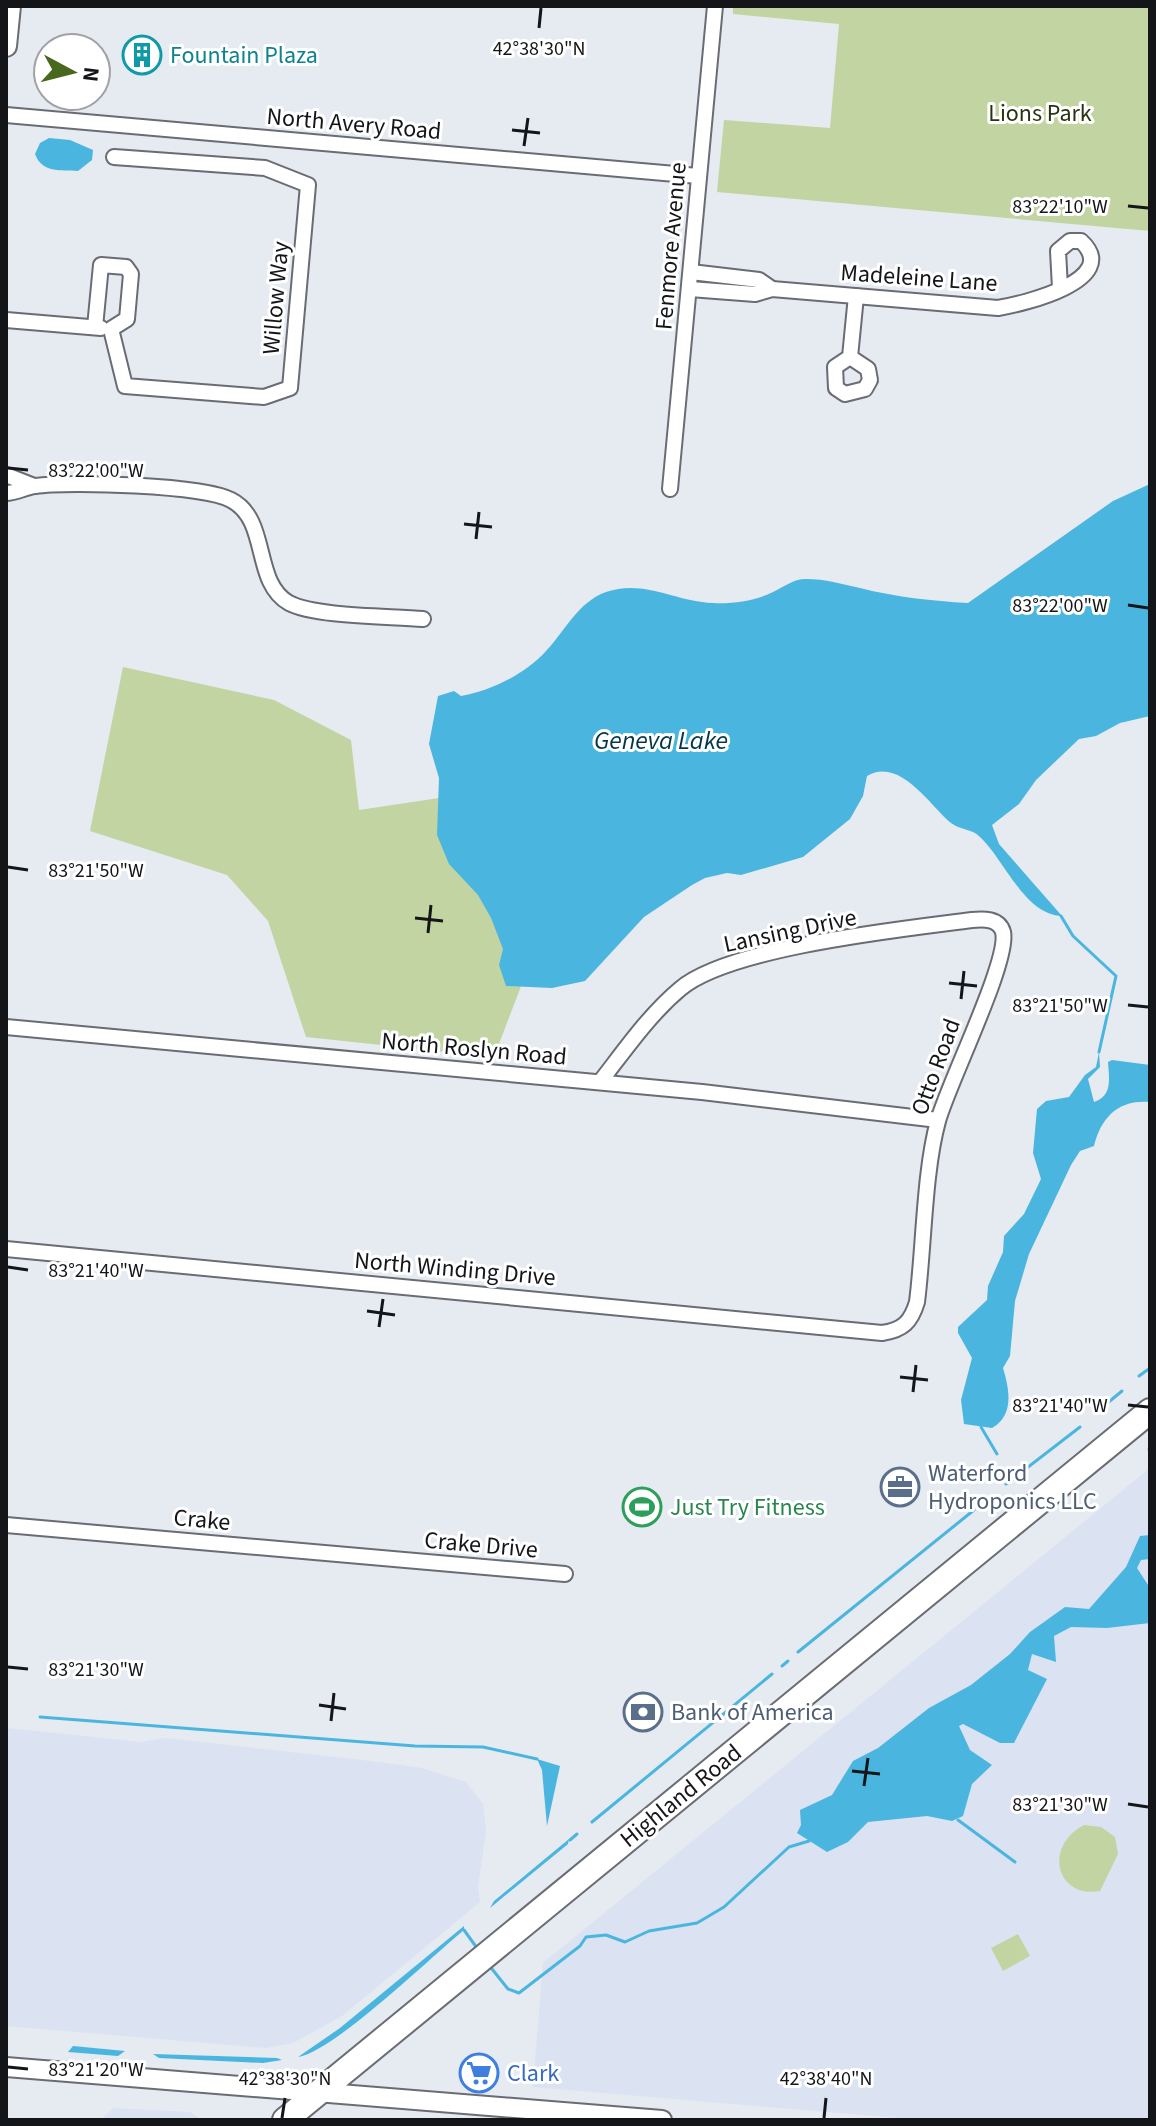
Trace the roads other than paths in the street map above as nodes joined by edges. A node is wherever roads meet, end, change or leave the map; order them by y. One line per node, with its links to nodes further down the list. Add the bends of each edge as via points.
1 (10, 6): 3 (main road)
2 (715, 6): 6 (street, Fenmore Avenue)
3 (6, 46)
4 (6, 115): 6 (street, North Avery Road)
5 (114, 157): 14 (street, Willow Way, via 265,168 308,185 290,388 264,397 125,386)
6 (698, 176): 7 (street, Fenmore Avenue)
7 (691, 272): 8 (street, Madeleine Lane); 10 (street, Fenmore Avenue)
8 (736, 285): 10 (street, Madeleine Lane); 11 (street, Madeleine Lane, via 755,294 772,289)
9 (1060, 288): 11 (street, Madeleine Lane, via 998,308)
10 (690, 289): 18 (street, Fenmore Avenue)
11 (856, 296): 15 (street)
12 (6, 320): 13 (street)
13 (95, 327): 14 (street); 14 (street, via 101,265 126,267 131,274 127,319)
14 (111, 329)
15 (850, 357)
16 (6, 475): 17 (street)
17 (34, 486): 19 (street); 20 (street, via 218,494 235,501 254,529 274,593 292,604)
18 (670, 489)
19 (6, 493)
20 (423, 619)
21 (988, 919): 23 (street, Lansing Drive, via 728,964 682,987); 24 (street, Otto Road, via 1000,926 1004,945)
22 (6, 1027): 23 (street, North Roslyn Road)
23 (600, 1082): 24 (street, North Roslyn Road)
24 (938, 1120): 26 (street, Otto Road, via 917,1302 912,1318)
25 (6, 1249): 26 (street, North Winding Drive, via 882,1333)
26 (900, 1330)
27 (1150, 1411): 32 (highway, Highland Road)
28 (6, 1525): 29 (street, Crake)
29 (393, 1559): 30 (street, Crake Drive)
30 (565, 1574)
31 (6, 2067): 32 (street)
32 (319, 2092): 33 (highway, Highland Road); 34 (street)
33 (285, 2120)
34 (662, 2120)

